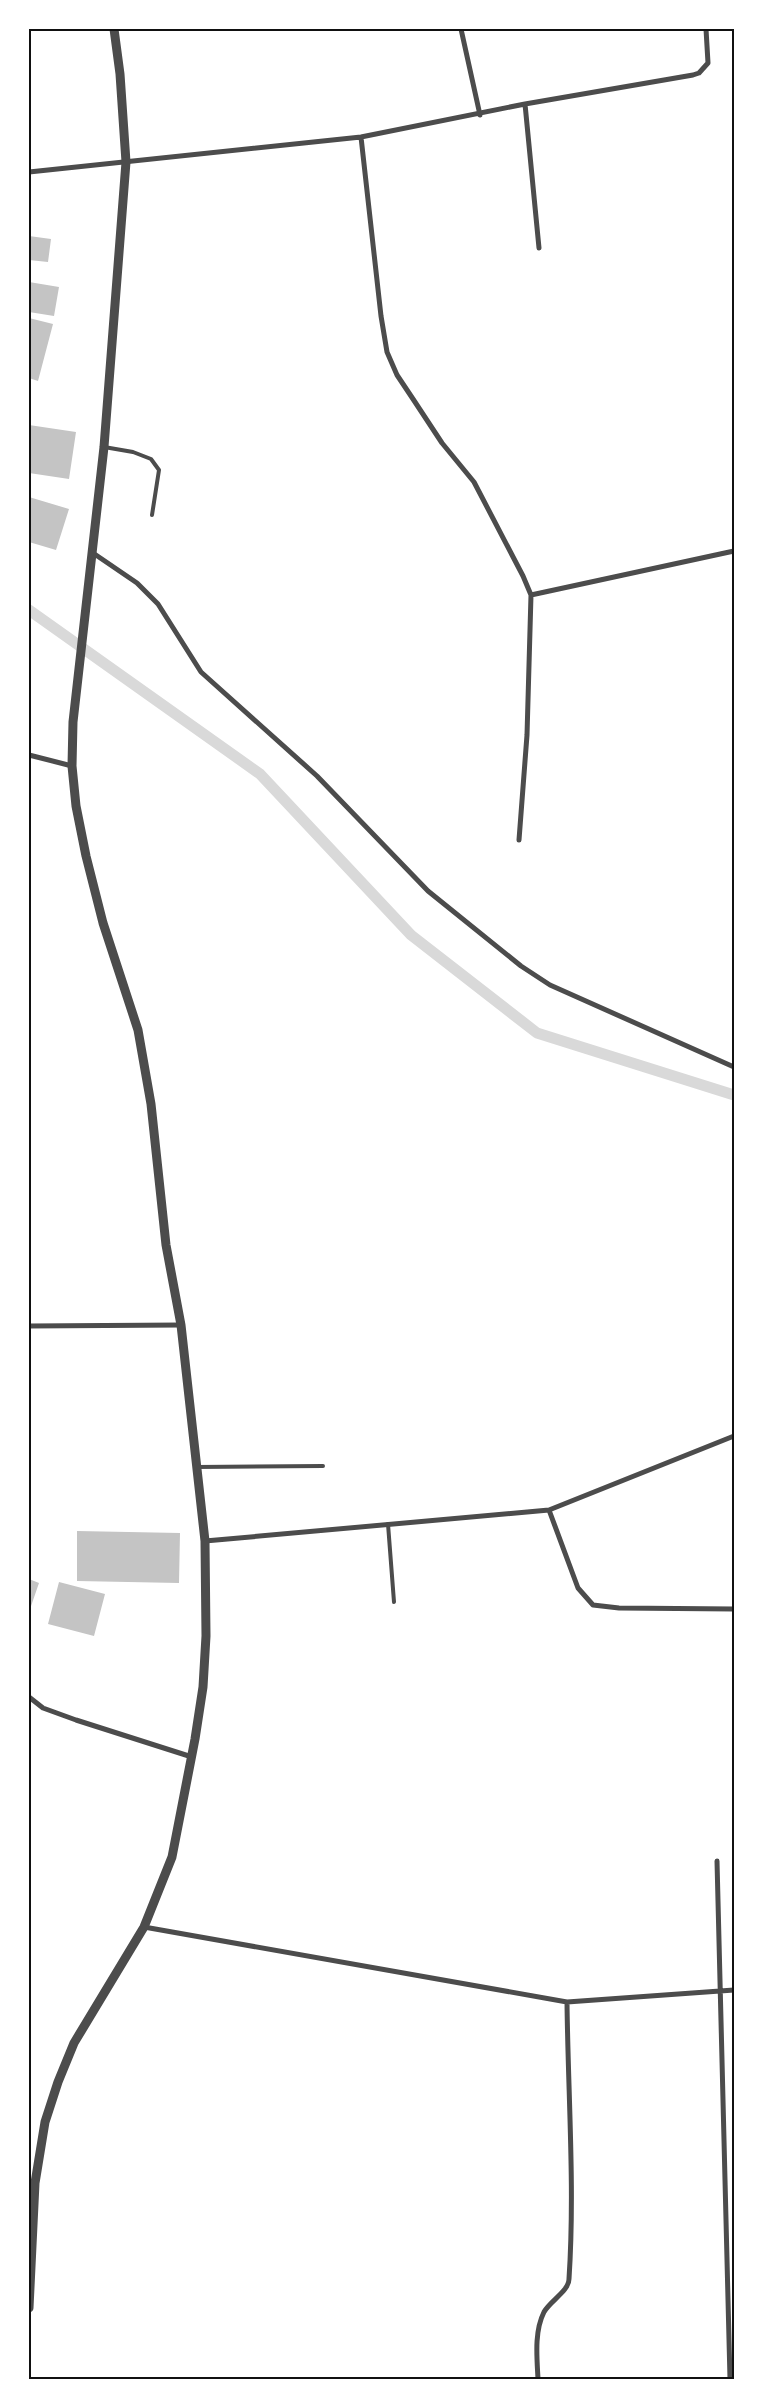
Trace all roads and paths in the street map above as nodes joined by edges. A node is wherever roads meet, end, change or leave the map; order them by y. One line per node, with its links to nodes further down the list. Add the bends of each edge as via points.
1 (114, 29): 7 (street)
2 (461, 29): 5 (street)
3 (706, 29): 4 (street, via 709,57 700,73)
4 (525, 104): 5 (street); 9 (street)
5 (480, 114): 6 (street)
6 (361, 137): 7 (street); 14 (street, via 387,352 397,375 442,443 474,482)
7 (126, 162): 8 (street); 10 (street)
8 (29, 172)
9 (539, 248)
10 (104, 447): 11 (lane, via 151,459 159,470); 13 (street)
11 (152, 515)
12 (734, 551): 14 (street)
13 (93, 553): 16 (street, via 73,722); 18 (street, via 137,583 158,604 201,672 317,776 428,891 550,985)
14 (531, 595): 17 (street, via 527,735)
15 (29, 755): 16 (street)
16 (72, 766): 20 (street, via 86,856 103,923 138,1030 151,1104 166,1245)
17 (519, 840)
18 (734, 1067)
19 (29, 1326): 20 (street)
20 (181, 1326): 23 (street)
21 (734, 1436): 24 (street)
22 (323, 1466): 23 (lane)
23 (196, 1467): 26 (street)
24 (549, 1510): 25 (street); 28 (street, via 578,1588 593,1605)
25 (388, 1524): 26 (street); 27 (lane)
26 (205, 1540): 30 (street, via 203,1687)
27 (394, 1602)
28 (734, 1609)
29 (29, 1697): 30 (street, via 51,1711)
30 (192, 1757): 32 (street, via 172,1857)
31 (717, 1861): 34 (street)
32 (144, 1927): 35 (street); 36 (street, via 74,2043 46,2122)
33 (734, 1990): 34 (street)
34 (720, 1992): 35 (street); 39 (street)
35 (567, 2002): 38 (street, via 570,2281 541,2319 537,2348)
36 (32, 2183): 37 (street)
37 (29, 2308)
38 (538, 2379)
39 (730, 2379)

